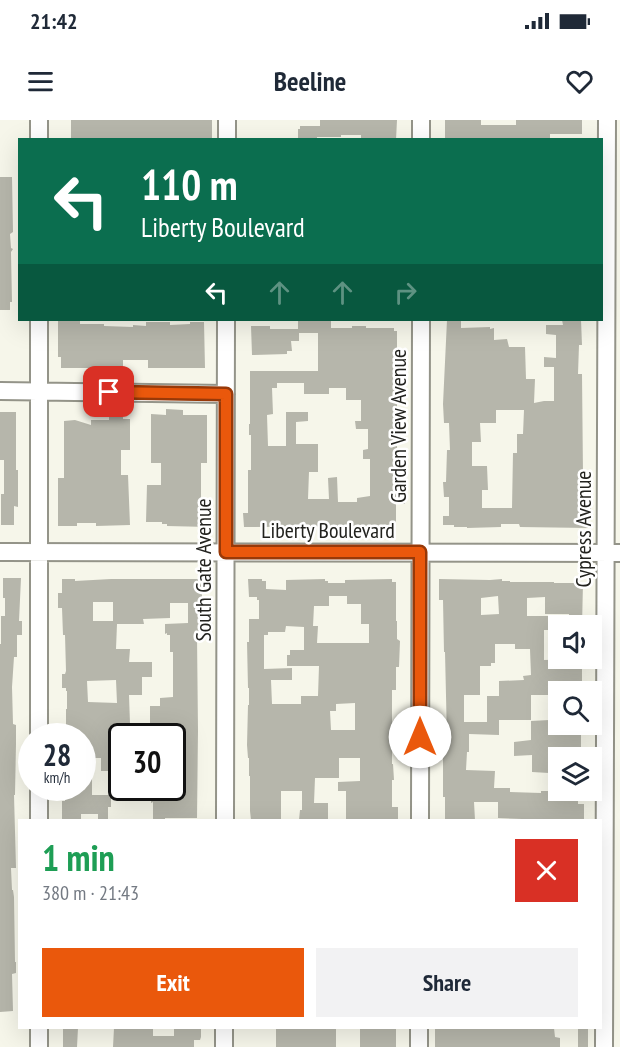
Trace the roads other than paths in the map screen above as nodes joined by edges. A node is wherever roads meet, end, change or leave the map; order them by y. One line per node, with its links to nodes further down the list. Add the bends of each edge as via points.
1 (39, 120): 5 (street)
2 (227, 120): 6 (street)
3 (422, 120): 7 (street)
4 (607, 120): 18 (street, Cypress Avenue)
5 (39, 138)
6 (227, 138)
7 (422, 138)
8 (39, 321): 12 (street)
9 (226, 321): 13 (street, South Gate Avenue)
10 (421, 321): 17 (street, Garden View Avenue)
11 (0, 391): 12 (street)
12 (39, 391): 13 (street); 15 (street)
13 (226, 394): 16 (street, South Gate Avenue)
14 (0, 552): 15 (street, Liberty Boulevard)
15 (39, 552): 16 (street, Liberty Boulevard); 19 (street)
16 (226, 552): 17 (street, Liberty Boulevard); 22 (street, South Gate Avenue)
17 (420, 552): 18 (street, Liberty Boulevard); 23 (street, Garden View Avenue)
18 (613, 553): 30 (street, Cypress Avenue)
19 (39, 723)
20 (39, 801): 21 (street)
21 (39, 819)
22 (225, 819)
23 (420, 819)
24 (39, 1029): 27 (street)
25 (224, 1029): 28 (street)
26 (419, 1029): 29 (street)
27 (39, 1047)
28 (224, 1047)
29 (419, 1047)
30 (604, 1047)

